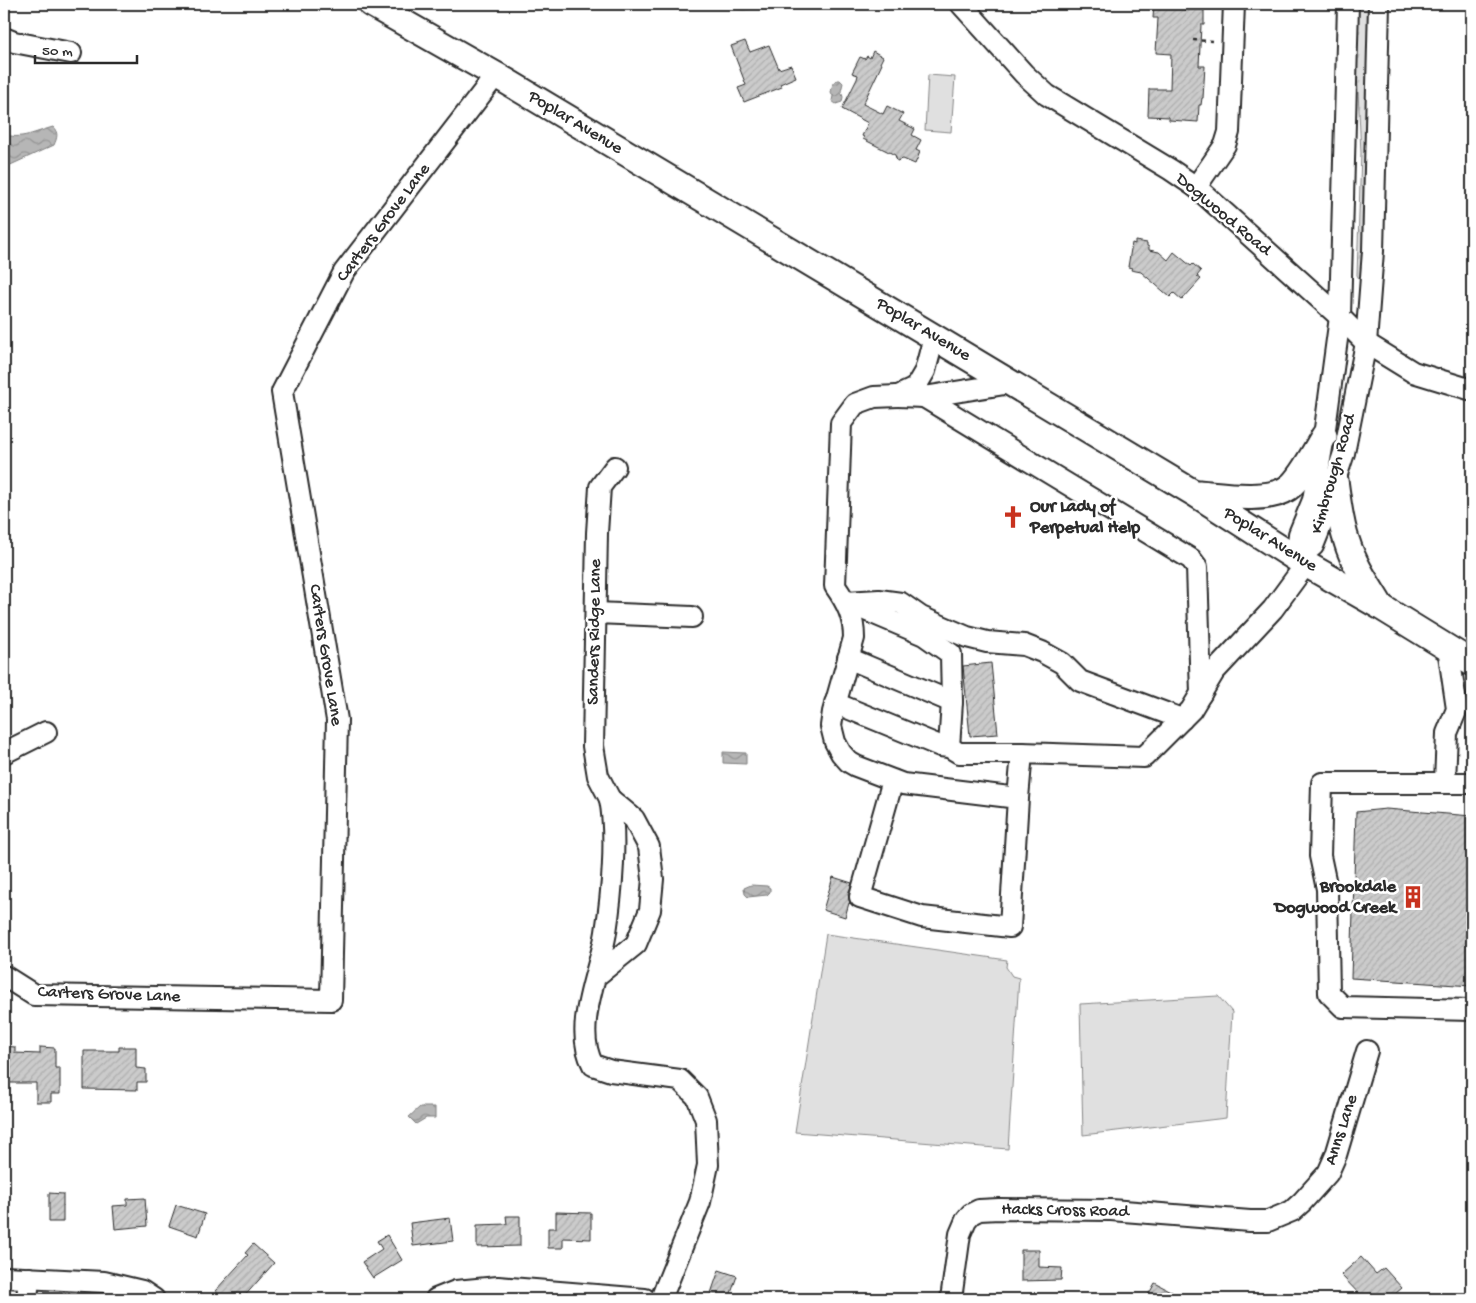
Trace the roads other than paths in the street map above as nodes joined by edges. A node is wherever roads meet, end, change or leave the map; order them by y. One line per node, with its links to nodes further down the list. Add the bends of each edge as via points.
1 (371, 4): 8 (main road, Poplar Avenue)
2 (1234, 4): 9 (street, via 1230,132 1225,145)
3 (1348, 4): 10 (street, Kimbrough Road)
4 (1379, 4): 12 (street, Kimbrough Road, via 1373,250)
5 (968, 6): 9 (street, Dogwood Road, via 1024,74 1047,95)
6 (4, 38): 7 (street)
7 (71, 53)
8 (496, 75): 11 (main road, Poplar Avenue); 43 (street, Carters Grove Lane, via 344,272 282,392 337,720 331,1000 34,995)
9 (1196, 187): 10 (street, Dogwood Road)
10 (1340, 317): 12 (street, Dogwood Road); 17 (street, Kimbrough Road)
11 (934, 337): 13 (main road, Poplar Avenue); 15 (street, via 925,372 915,388)
12 (1366, 343): 14 (street, Dogwood Road, via 1413,372); 19 (street, Kimbrough Road)
13 (1011, 383): 16 (street); 20 (main road, Poplar Avenue)
14 (1472, 390)
15 (898, 396): 16 (street); 22 (street, via 855,404 841,423 835,586)
16 (924, 397): 29 (street, via 1191,559 1198,567)
17 (1324, 436): 20 (main road, via 1307,465 1288,488 1266,496); 21 (street, Kimbrough Road, via 1313,500 1299,534)
18 (615, 467): 24 (street, Sanders Ridge Lane, via 600,487)
19 (1336, 480): 21 (street, Kimbrough Road, via 1313,546); 23 (main road, via 1347,542)
20 (1194, 493): 21 (main road, Poplar Avenue)
21 (1302, 561): 23 (main road, Poplar Avenue); 29 (street, via 1273,609 1214,672)
22 (846, 602): 27 (street, via 854,627); 30 (street, via 924,635 952,654); 33 (street, via 879,600 901,603 921,617 967,637 1024,645 1062,663 1080,681)
23 (1381, 607): 26 (main road, Poplar Avenue)
24 (596, 613): 25 (street); 42 (street, Sanders Ridge Lane, via 593,746 598,776)
25 (692, 617)
26 (1448, 648): 28 (main road, Poplar Avenue); 32 (street)
27 (848, 658): 30 (street); 31 (street)
28 (1472, 663)
29 (1201, 694): 33 (street)
30 (952, 702): 35 (street)
31 (835, 703): 35 (street); 38 (street, via 832,726 841,754 856,766)
32 (1465, 707): 39 (street, via 1447,733)
33 (1182, 719): 37 (street, via 1144,757)
34 (46, 732): 36 (street)
35 (949, 747): 37 (street, via 959,752)
36 (4, 753)
37 (1022, 753): 41 (street)
38 (898, 782): 41 (street); 41 (street, via 860,897 922,917 1010,927)
39 (1445, 782): 40 (street); 45 (street, via 1322,783 1320,856 1327,889 1328,993 1343,1006)
40 (1472, 783)
41 (1018, 798)
42 (610, 799): 44 (street, Sanders Ridge Lane, via 613,817 611,900); 44 (street, Sanders Ridge Lane, via 634,819 648,847 653,879 650,910 636,944)
43 (4, 976)
44 (595, 977): 54 (street, Sanders Ridge Lane, via 587,1009 587,1053 594,1065 611,1071 680,1080 697,1097 706,1120 708,1165 700,1202)
45 (1472, 1010)
46 (1366, 1051): 47 (street, Anns Lane, via 1328,1174 1292,1211 1268,1221)
47 (1250, 1221): 55 (street, Hacks Cross Road, via 1111,1210 979,1210 966,1220 960,1234)
48 (4, 1277): 49 (street)
49 (29, 1278): 50 (street); 51 (street, via 104,1282 142,1291)
50 (28, 1299)
51 (154, 1299)
52 (436, 1299): 53 (street, via 456,1291 498,1287)
53 (645, 1299)
54 (661, 1299)
55 (951, 1299)

